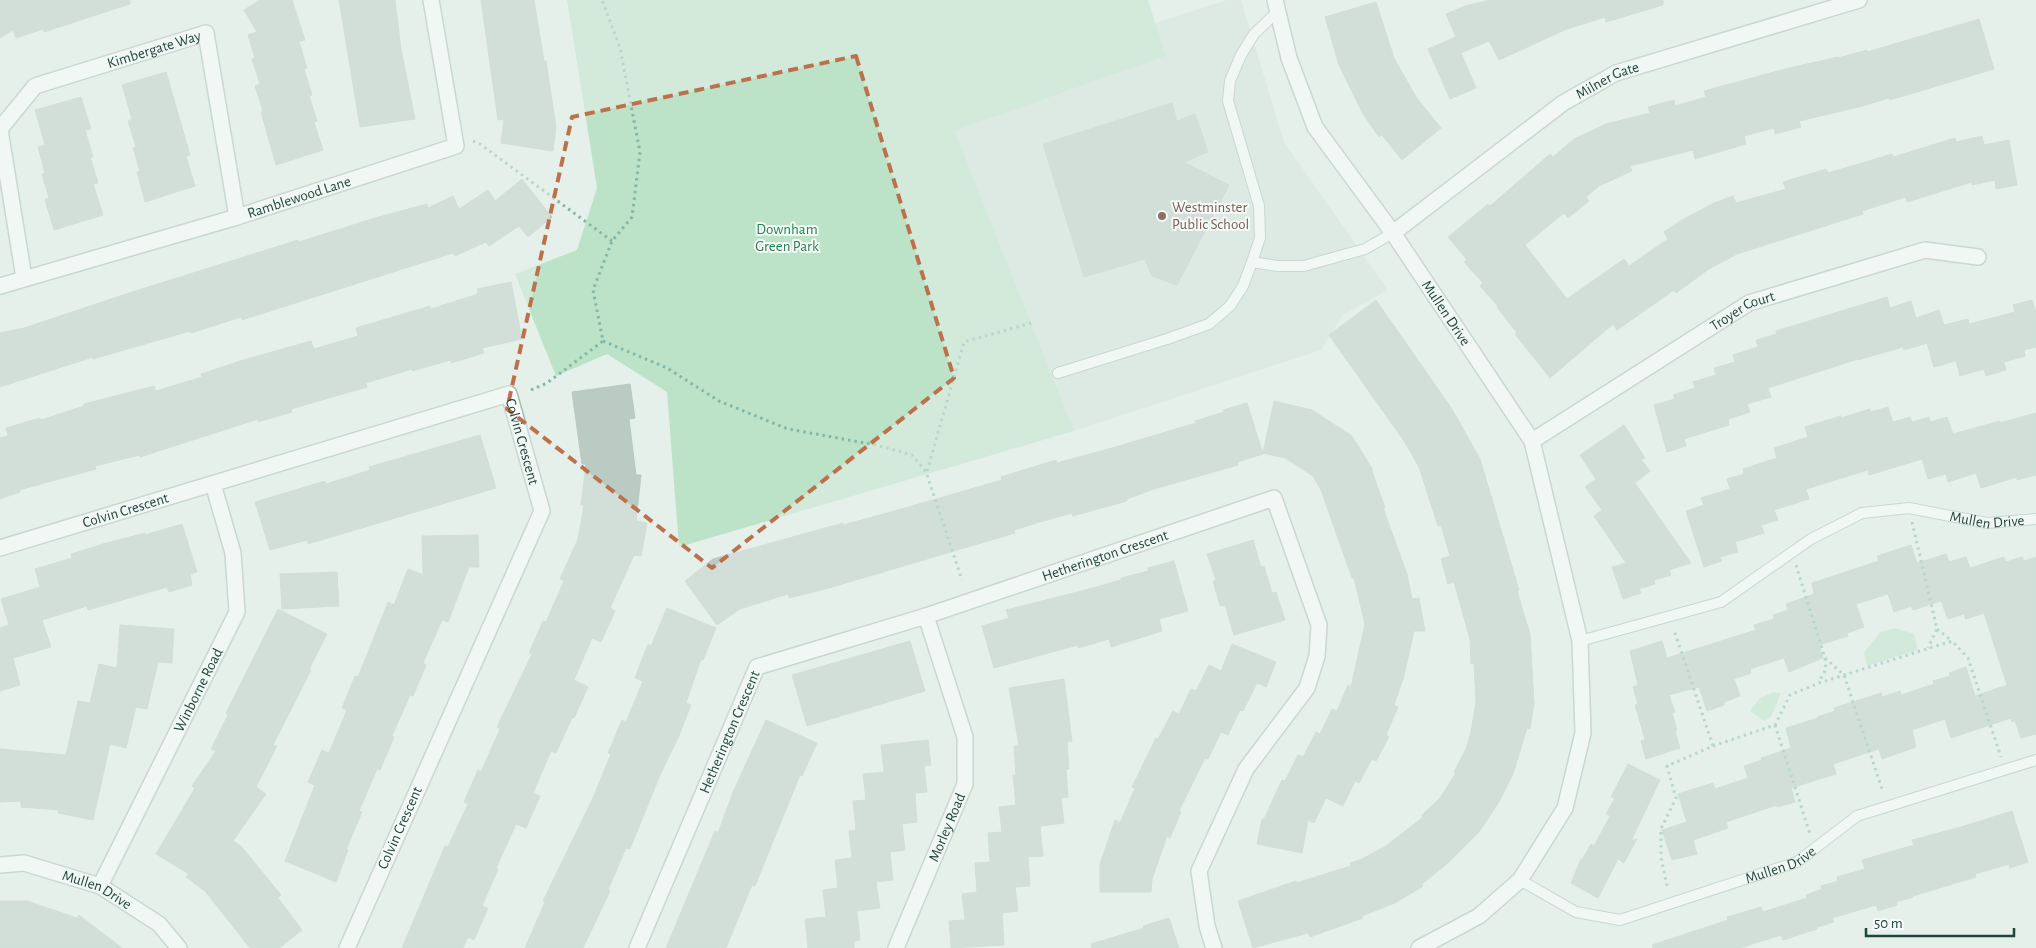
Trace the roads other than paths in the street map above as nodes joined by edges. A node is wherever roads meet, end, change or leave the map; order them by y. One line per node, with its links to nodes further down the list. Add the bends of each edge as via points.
1 (431, 0): 5 (street, Ramblewood Lane, via 456,146)
2 (1859, 0): 6 (street, Milner Gate, via 1616,73 1563,103)
3 (1276, 5): 6 (street, Mullen Drive, via 1289,58 1315,127); 8 (lane, via 1241,55 1230,81 1228,102 1260,206 1260,238)
4 (0, 130): 5 (street, Kimbergate Way, via 35,86 206,33); 9 (street, Kimbergate Way)
5 (237, 217): 9 (street, Ramblewood Lane)
6 (1393, 233): 8 (lane, via 1365,249 1304,266); 12 (street, Mullen Drive)
7 (1978, 258): 12 (street, Troyer Court, via 1925,250 1749,302)
8 (1252, 262): 11 (lane, via 1243,286 1230,306 1209,324)
9 (24, 278): 10 (street, Ramblewood Lane)
10 (0, 286)
11 (1058, 373)
12 (1532, 441): 17 (street, Mullen Drive)
13 (213, 484): 15 (street, Colvin Crescent); 21 (street, Winborne Road, via 233,553 237,612); 23 (street, Colvin Crescent, via 509,394 514,411 542,510)
14 (2036, 520): 17 (lane, Mullen Drive, via 1987,523 1909,508 1862,513 1811,540 1721,602)
15 (0, 548)
16 (926, 616): 24 (street, Hetherington Crescent, via 757,668); 25 (street, Morley Road, via 965,737 965,784); 26 (street, Hetherington Crescent, via 1274,498 1319,625 1317,656 1307,688 1246,770 1199,871 1207,926)
17 (1580, 642): 20 (street, Mullen Drive, via 1583,733 1565,808)
18 (2036, 760): 20 (lane, Mullen Drive, via 1858,816 1797,862 1620,920 1576,912)
19 (0, 865): 21 (street, Mullen Drive, via 24,863)
20 (1520, 880): 27 (street, Mullen Drive, via 1479,916)
21 (100, 886): 22 (street, Mullen Drive, via 160,924)
22 (179, 948)
23 (346, 948)
24 (636, 948)
25 (896, 948)
26 (1214, 948)
27 (1419, 948)

